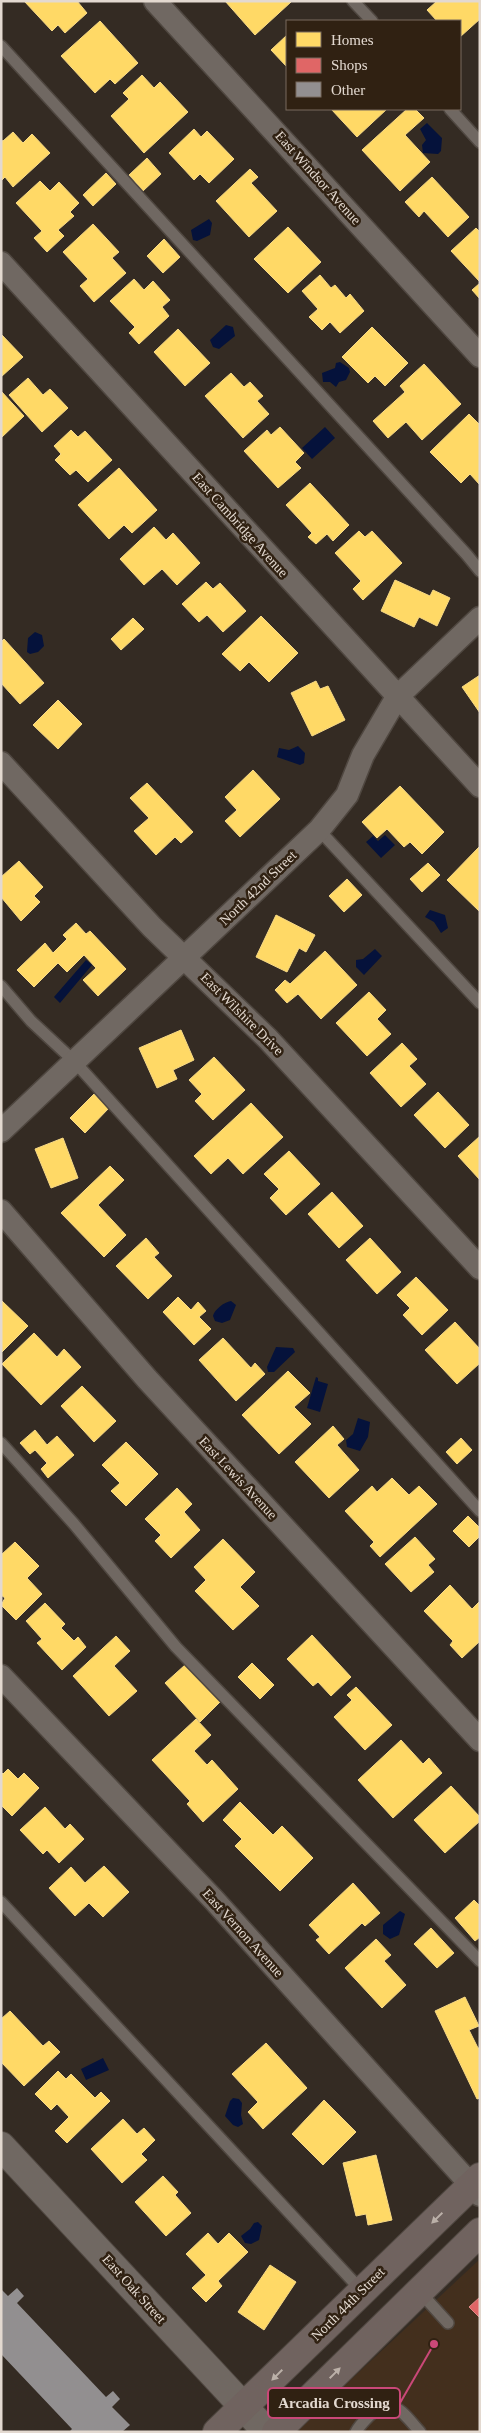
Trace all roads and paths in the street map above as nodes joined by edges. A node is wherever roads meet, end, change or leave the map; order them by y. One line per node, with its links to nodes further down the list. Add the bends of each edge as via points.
1 (155, 1): 8 (street, East Windsor Avenue)
2 (353, 1): 3 (lane)
3 (371, 20)
4 (1, 46): 9 (lane)
5 (451, 110): 6 (lane)
6 (480, 142)
7 (1, 263): 11 (street, East Cambridge Avenue)
8 (480, 356)
9 (480, 571)
10 (480, 618): 11 (street, North 42nd Street)
11 (397, 697): 13 (street, East Cambridge Avenue); 14 (street, North 42nd Street, via 363,755 347,795)
12 (1, 763): 15 (street, East Wilshire Drive, via 152,927)
13 (480, 786)
14 (319, 830): 15 (street, North 42nd Street); 17 (lane)
15 (185, 958): 18 (street, North 42nd Street); 21 (street, East Wilshire Drive, via 268,1039)
16 (1, 986): 18 (lane, via 31,1021)
17 (480, 1003)
18 (74, 1061): 19 (street, North 42nd Street); 23 (lane)
19 (1, 1131)
20 (1, 1211): 25 (street, East Lewis Avenue, via 147,1379)
21 (480, 1268)
22 (1, 1444): 27 (lane, via 74,1524 176,1647)
23 (480, 1511)
24 (1, 1676): 29 (street, East Vernon Avenue, via 214,1900)
25 (480, 1740)
26 (1, 1902): 31 (lane)
27 (480, 1961)
28 (1, 2146): 34 (street, East Oak Street)
29 (477, 2185): 31 (main road, North 44th Street, one-way to 31)
30 (480, 2232): 32 (main road)
31 (361, 2290): 34 (main road, North 44th Street, one-way to 34)
32 (418, 2291): 33 (lane); 37 (main road, one-way to 32)
33 (448, 2323)
34 (243, 2407): 35 (main road, North 44th Street); 36 (street, East Oak Street)
35 (217, 2432)
36 (267, 2432)
37 (276, 2432)
38 (356, 2432): 39 (lane, via 375,2410 392,2406)
39 (420, 2432)

